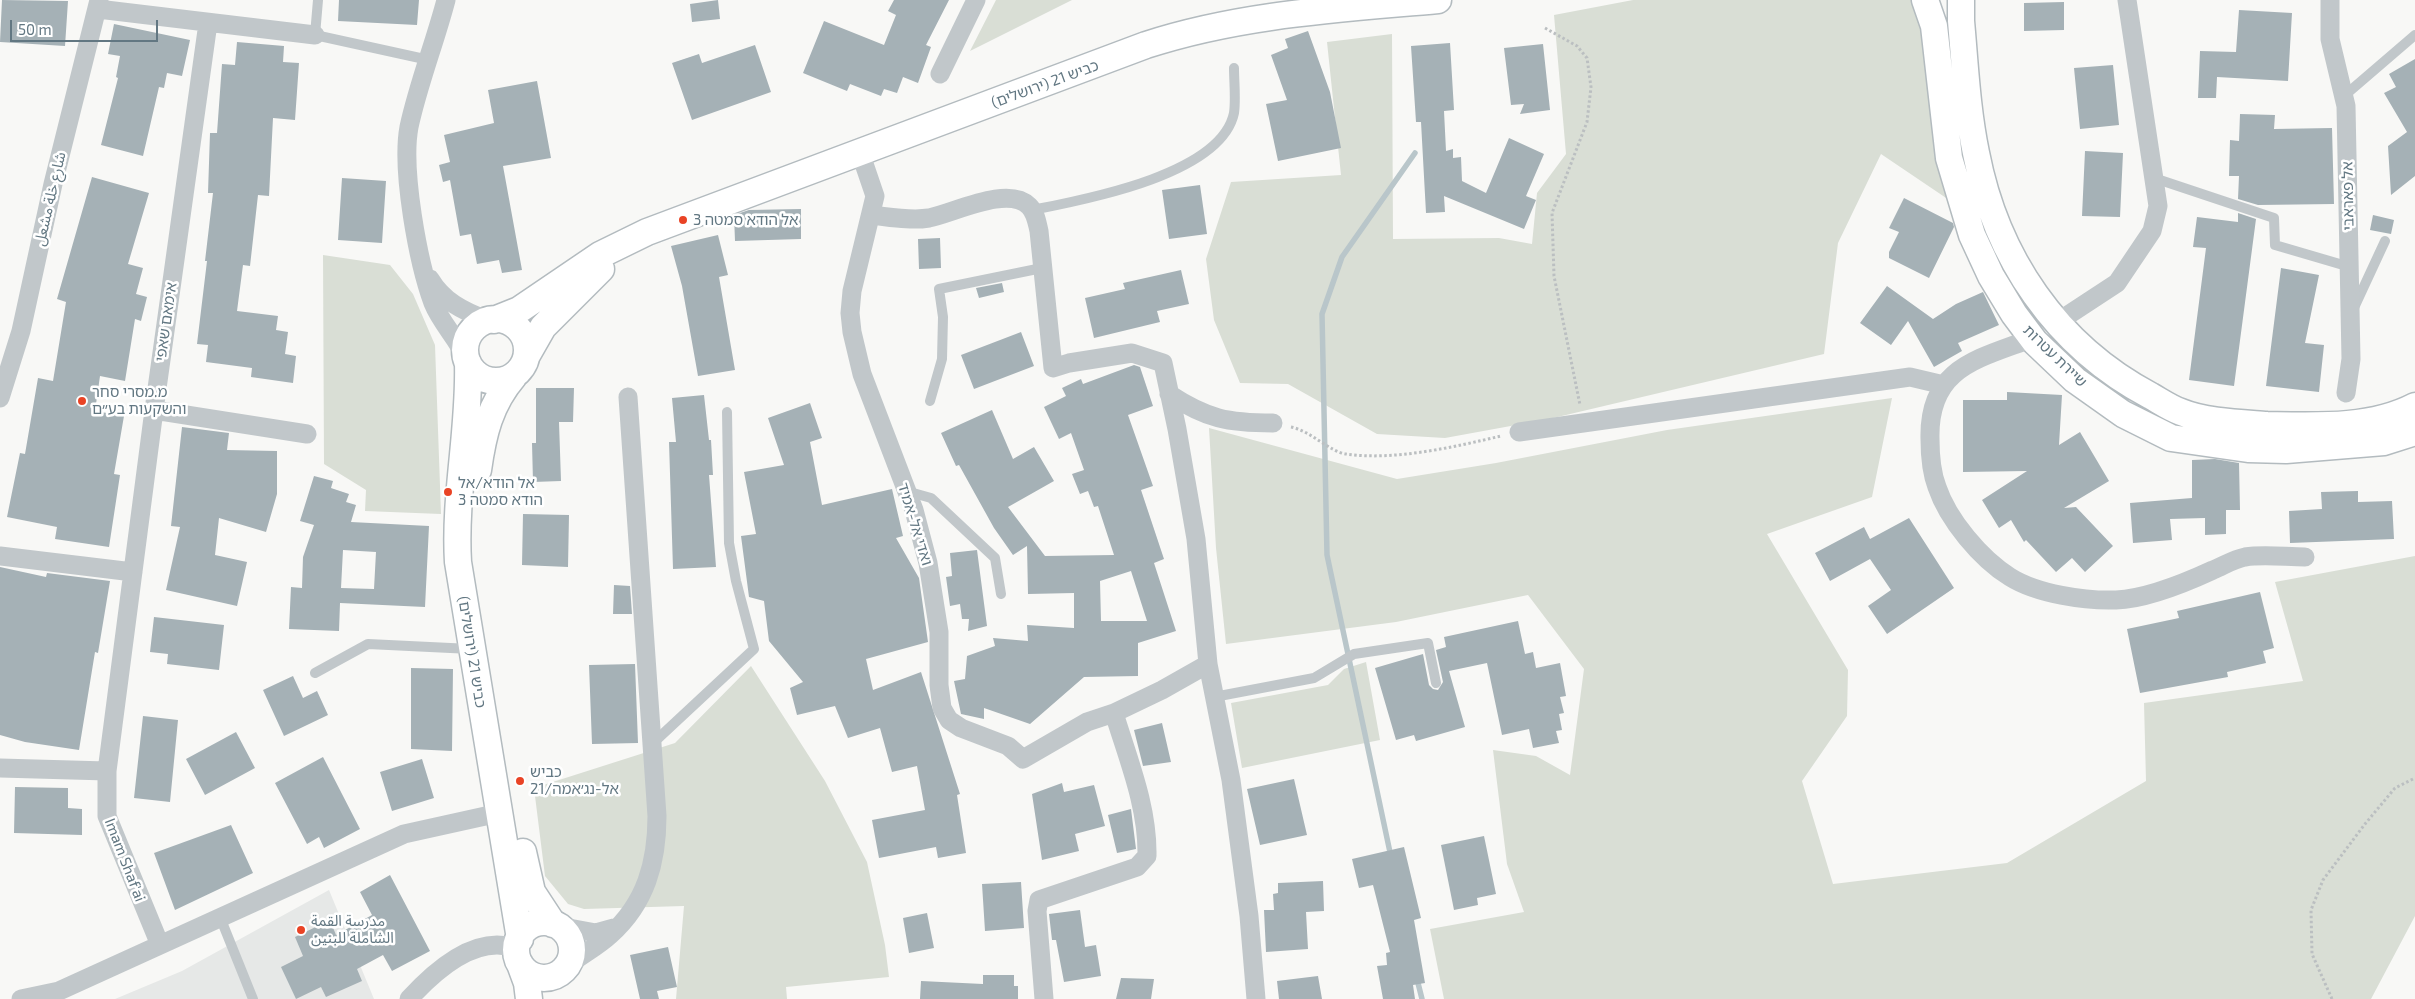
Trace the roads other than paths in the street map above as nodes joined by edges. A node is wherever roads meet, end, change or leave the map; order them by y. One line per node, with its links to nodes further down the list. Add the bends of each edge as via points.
1 (318, 0): 11 (lane)
2 (446, 0): 13 (street)
3 (976, 0): 15 (street)
4 (1438, 0): 17 (main road, כביש 21 (ירושלים), via 1264,16 1164,39)
5 (1925, 0): 29 (main road, שיירת עטרות, via 1934,26 1945,132 1958,195 1991,276)
6 (1961, 0): 28 (main road, שיירת עטרות, via 1971,120 1984,187 2014,263)
7 (2127, 0): 18 (street)
8 (2330, 0): 16 (street, אל פאראבי, via 2330,39)
9 (99, 5): 10 (street); 35 (street, شارع خلة مشعل, via 53,184 21,330)
10 (208, 23): 11 (street); 39 (street, אימאם שאפי)
11 (314, 35): 13 (lane)
12 (2415, 35): 16 (lane)
13 (429, 60): 23 (street, via 409,127 407,147 411,201)
14 (1234, 68): 19 (lane, via 1234,114 1221,136 1202,154 1173,172 1112,193)
15 (940, 74)
16 (2344, 96): 24 (street, אל פאראבי)
17 (860, 152): 20 (street, ואדי אל-אמיד, via 875,196); 21 (main road, כביש 21 (ירושלים))
18 (2154, 178): 24 (lane, via 2274,218 2275,245); 28 (street, via 2158,206 2152,231 2117,283)
19 (1032, 210): 20 (street, via 1021,201 1007,198 928,218); 25 (street, via 1040,231)
20 (871, 215): 45 (street, ואדי אל-אמיד, via 852,291 852,332 862,374)
21 (667, 224): 27 (main road, כביש 21 (ירושלים), via 600,255 519,310); 31 (main road, כביש 21 (ירושלים), via 628,249 583,285 543,327)
22 (2386, 241): 26 (lane)
23 (421, 257): 27 (street, via 430,280 443,297 465,311); 30 (street, via 434,304)
24 (2350, 267): 26 (street, אל פאראבי)
25 (1042, 268): 34 (street, via 1052,368 1132,353 1163,363); 37 (lane, via 939,289 943,317 942,359)
26 (2350, 317): 33 (street, אל פאראבי, via 2351,359)
27 (491, 320): 30 (main road, via 476,326 469,335 465,345); 31 (main road, via 503,319 524,335)
28 (2056, 323): 38 (main road, שיירת עטרות, via 2093,359 2126,382 2181,412 2237,423 2300,426 2362,422)
29 (2033, 338): 32 (street, via 1977,359 1952,373); 43 (main road, שיירת עטרות, via 2075,380 2124,414 2171,438 2248,449 2286,450 2384,442)
30 (467, 360): 31 (main road, via 480,378 491,381 503,381); 50 (main road, כביש 21 (ירושלים), via 466,427 456,532)
31 (521, 366): 62 (main road, כביש 21 (ירושלים), via 496,401 484,434 476,492 475,560 528,881 536,901)
32 (1944, 385): 42 (street, via 1910,377); 47 (street, via 1930,418 1937,487 1954,520 1978,551 2010,577 2043,591 2117,600 2173,587 2244,557)
33 (2346, 393)
34 (1169, 394): 41 (street, via 1188,407 1216,419); 51 (street, via 1196,539)
35 (0, 398)
36 (628, 398): 56 (street)
37 (930, 400)
38 (2415, 406)
39 (154, 410): 44 (street); 48 (street, אימאם שאפי)
40 (727, 412): 56 (lane, via 729,543 754,649)
41 (1273, 423)
42 (1519, 432)
43 (2415, 432)
44 (306, 434)
45 (906, 491): 49 (lane, via 931,498 995,558); 55 (street, ואדי אל-אמיד, via 928,563 939,632 942,708 949,720 1008,746 1023,759 1087,722)
46 (0, 556): 48 (street)
47 (2305, 556)
48 (133, 572): 58 (street, אימאם שאפי)
49 (1001, 594)
50 (472, 649): 52 (lane, via 368,644); 59 (main road, כביש 21 (ירושלים))
51 (1208, 664): 54 (street); 55 (street)
52 (315, 673)
53 (1436, 683): 54 (lane, via 1428,643 1354,654 1314,678)
54 (1214, 697): 72 (street, via 1234,800)
55 (1114, 713): 71 (street, via 1138,789 1147,836 1147,856 1137,867 1039,900 1037,911)
56 (652, 744): 61 (street, via 657,816 655,860 644,891)
57 (0, 768): 58 (street)
58 (107, 771): 63 (street, Imam Shaf'ai, via 106,816)
59 (499, 813): 60 (street, via 404,834); 64 (main road, כביש 21 (ירושלים))
60 (220, 917): 63 (street); 67 (lane)
61 (626, 918): 62 (street, via 611,929 596,933); 65 (street, via 611,934)
62 (555, 925): 64 (main road, via 548,922 533,925 523,932); 65 (main road, via 567,934 572,945)
63 (160, 945): 66 (street, via 58,991)
64 (519, 950): 65 (main road, via 532,976 555,976); 68 (street, via 497,945 471,950 437,973); 69 (main road, כביש 21 (ירושלים))
65 (566, 968): 70 (main road)
66 (21, 999)
67 (253, 999)
68 (409, 999)
69 (529, 999)
70 (552, 999)
71 (1044, 999)
72 (1256, 999)

